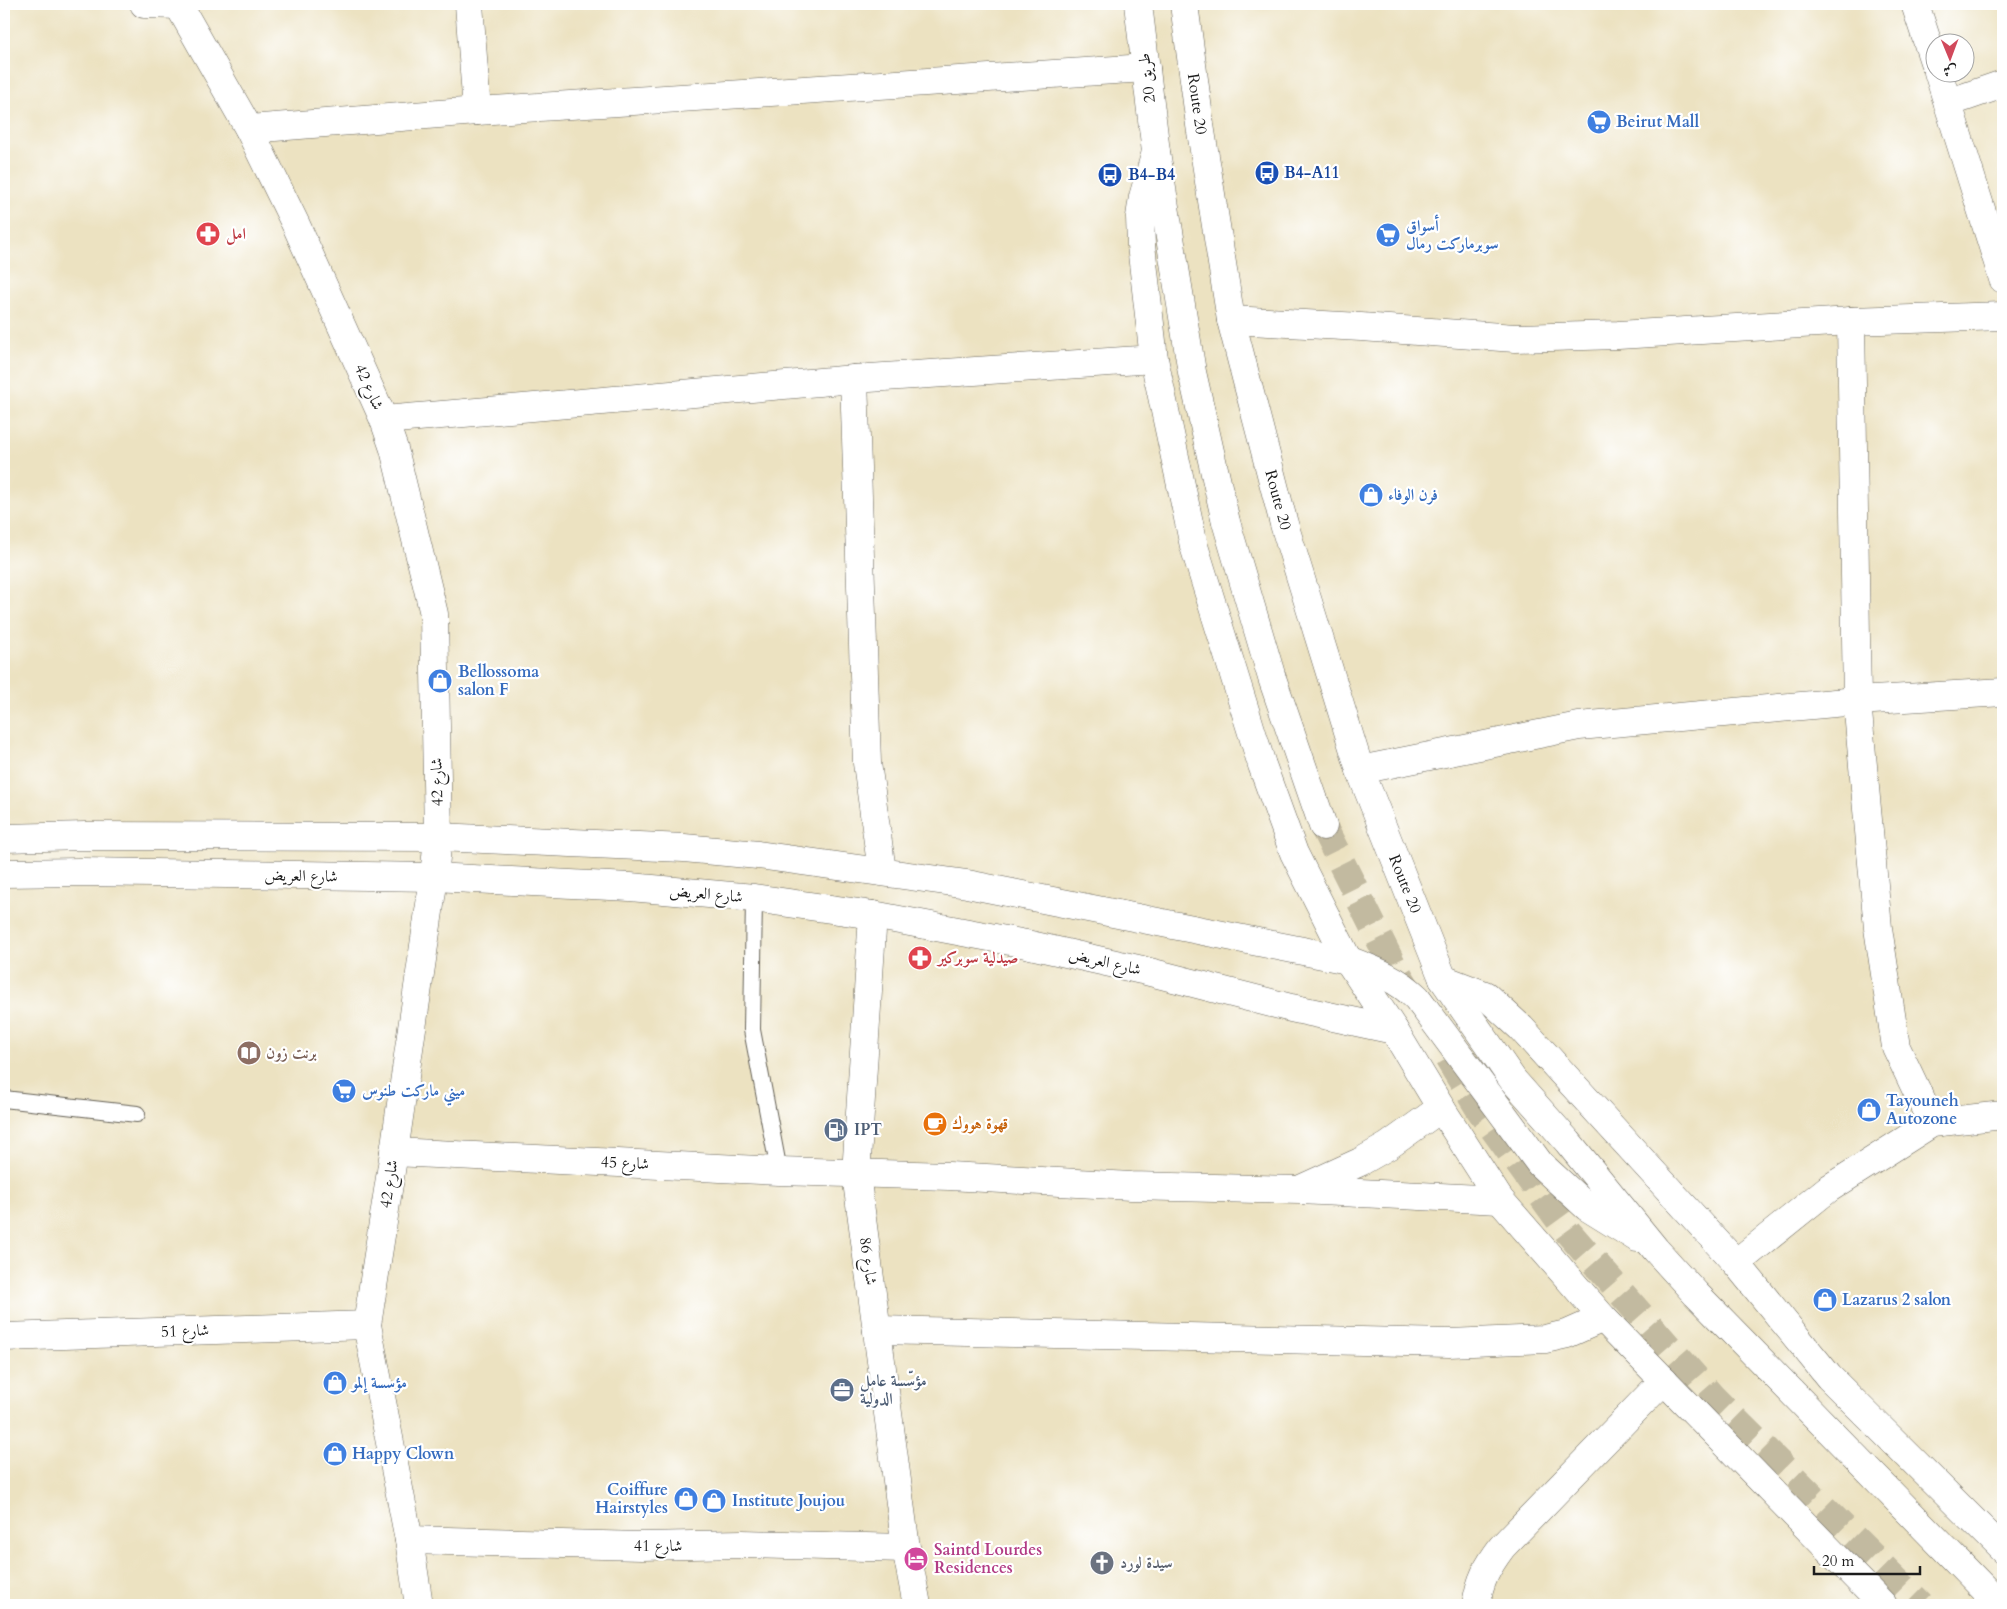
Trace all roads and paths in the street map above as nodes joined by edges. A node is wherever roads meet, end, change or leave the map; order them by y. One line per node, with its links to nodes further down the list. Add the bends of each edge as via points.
1 (144, 4): 6 (main road)
2 (469, 4): 12 (main road)
3 (1138, 4): 8 (main road, طريق 20)
4 (1184, 4): 17 (main road, Route 20)
5 (1915, 4): 7 (main road)
6 (179, 5): 13 (main road, شارع 42)
7 (1924, 32)
8 (1146, 68): 12 (main road); 14 (main road, طريق 20)
9 (1941, 82): 11 (main road)
10 (2003, 84): 11 (main road)
11 (1948, 103): 15 (main road)
12 (477, 111): 13 (main road)
13 (249, 129): 21 (main road, شارع 42)
14 (1156, 152): 19 (main road, via 1140,217); 25 (main road, طريق 20, via 1192,372 1226,522 1272,678)
15 (2003, 279)
16 (2003, 316): 18 (main road)
17 (1231, 320): 18 (main road, via 1515,338 1628,335); 24 (main road, Route 20, via 1284,524)
18 (1850, 320): 23 (main road)
19 (1154, 358): 20 (main road); 33 (main road, via 1194,546 1262,765 1294,853)
20 (854, 379): 21 (main road); 28 (main road, via 868,763)
21 (384, 420): 27 (main road, شارع 42, via 434,614)
22 (2003, 692): 23 (main road)
23 (1857, 701): 24 (main road, via 1579,726); 40 (main road, via 1878,928 1896,1047)
24 (1360, 770): 34 (main road, Route 20)
25 (1323, 826)
26 (4, 838): 27 (main road)
27 (438, 838): 28 (main road, via 684,848); 30 (main road, شارع 42)
28 (882, 871): 33 (main road, via 967,884)
29 (4, 873): 30 (main road, شارع العريض)
30 (434, 878): 31 (main road, شارع العريض, via 630,887); 41 (main road, شارع 42)
31 (754, 898): 32 (main road, شارع العريض); 42 (lane, via 752,1030)
32 (872, 915): 35 (main road, شارع العريض, via 1026,944); 43 (main road, شارع 86)
33 (1348, 960): 35 (main road); 46 (main road, via 1384,973 1406,986 1540,1164 1587,1207)
34 (1443, 978): 46 (main road, Route 20, via 1513,1080); 47 (main road, via 1484,995 1514,1021)
35 (1394, 1030): 37 (main road)
36 (4, 1099): 38 (lane)
37 (1441, 1108): 44 (main road, via 1388,1146); 45 (main road)
38 (137, 1114)
39 (2003, 1115): 40 (main road)
40 (1932, 1123): 47 (main road, via 1828,1189)
41 (394, 1152): 42 (main road, شارع 45); 49 (main road, شارع 42)
42 (778, 1171): 43 (main road, شارع 45)
43 (856, 1174): 44 (main road, شارع 45); 50 (main road, شارع 86)
44 (1300, 1190): 45 (main road, شارع 45)
45 (1500, 1200): 48 (main road)
46 (1656, 1250): 60 (main road)
47 (1736, 1263): 55 (main road, via 1829,1376)
48 (1603, 1318): 50 (main road, via 1567,1334 1545,1339 1475,1342); 52 (main road)
49 (367, 1324): 51 (main road, شارع 51); 53 (main road, شارع 42)
50 (877, 1330): 54 (main road, شارع 86)
51 (4, 1337)
52 (1664, 1380): 58 (main road, via 1502,1547 1488,1566); 59 (main road)
53 (409, 1540): 54 (main road, شارع 41); 56 (main road, شارع 42)
54 (906, 1548): 57 (main road, شارع 86)
55 (2003, 1550)
56 (419, 1605)
57 (917, 1605)
58 (1476, 1605)
59 (1883, 1605)
60 (2000, 1605)

